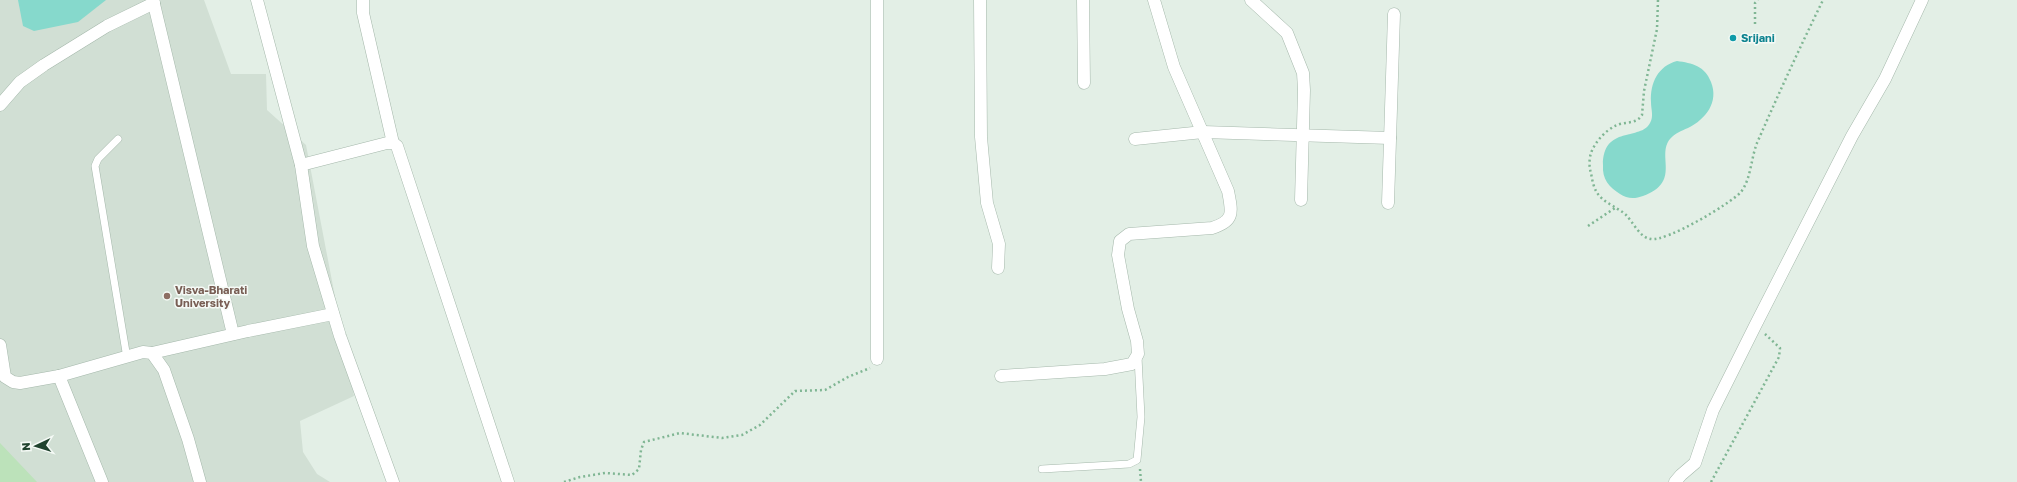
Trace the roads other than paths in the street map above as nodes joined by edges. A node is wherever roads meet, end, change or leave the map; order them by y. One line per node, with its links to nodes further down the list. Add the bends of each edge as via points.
1 (257, 0): 19 (street)
2 (363, 0): 18 (street, via 363,13)
3 (877, 0): 29 (street)
4 (980, 0): 22 (street, via 982,136 988,202 999,244)
5 (1083, 0): 11 (street)
6 (1154, 0): 13 (street, via 1174,67)
7 (1251, 0): 14 (street, via 1287,33 1298,58 1303,72)
8 (1922, 0): 37 (street, via 1885,79 1852,136 1754,326 1713,410 1695,463)
9 (154, 1): 12 (street, via 107,26 44,65 20,82); 24 (street)
10 (1394, 14): 15 (street)
11 (1084, 83)
12 (0, 105)
13 (1203, 132): 14 (street); 17 (street); 27 (street, via 1228,191 1230,218 1224,224 1212,228 1128,234 1120,241 1118,255)
14 (1303, 136): 15 (street); 20 (street)
15 (1390, 138): 21 (street)
16 (118, 139): 28 (lane, via 98,159 95,166)
17 (1135, 139)
18 (393, 143): 19 (street); 36 (street, via 400,152)
19 (301, 165): 23 (street, via 313,246)
20 (1301, 200)
21 (1388, 203)
22 (998, 268)
23 (333, 314): 24 (street); 35 (street)
24 (233, 334): 26 (street)
25 (0, 345): 30 (street, via 5,377 13,382)
26 (152, 353): 28 (street, via 143,352); 34 (street, via 164,370)
27 (1138, 354): 31 (street, via 1132,364 1124,367); 32 (lane, via 1141,417 1137,460 1129,464)
28 (127, 358): 30 (street)
29 (877, 359)
30 (59, 376): 33 (street)
31 (1001, 376)
32 (1042, 469)
33 (102, 482)
34 (200, 482)
35 (393, 482)
36 (508, 482)
37 (1675, 482)

